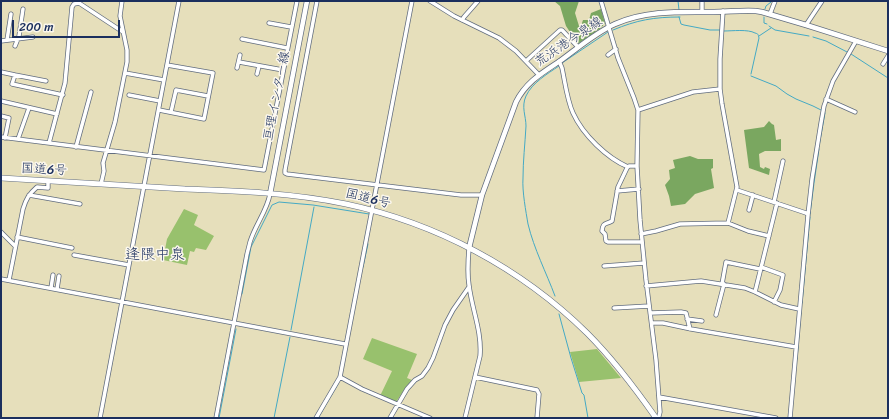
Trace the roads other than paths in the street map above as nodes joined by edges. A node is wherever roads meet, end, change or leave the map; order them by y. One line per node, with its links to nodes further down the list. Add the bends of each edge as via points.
1 (122, 1): 23 (street, via 120,16)
2 (179, 1): 41 (street)
3 (297, 1): 21 (street)
4 (307, 1): 85 (main road, 亘理インター線)
5 (316, 1): 80 (street, via 284,170 287,174)
6 (412, 1): 80 (street)
7 (430, 1): 18 (street)
8 (478, 1): 18 (street)
9 (601, 1): 22 (street)
10 (702, 1): 14 (street)
11 (775, 1): 17 (street)
12 (822, 1): 20 (street)
13 (23, 9): 25 (street)
14 (702, 11): 15 (main road, 荒浜港今泉線); 22 (main road, 荒浜港今泉線, via 652,14)
15 (723, 11): 17 (main road, 荒浜港今泉線, via 756,11); 53 (street)
16 (11, 14): 27 (street)
17 (770, 14): 20 (main road, 荒浜港今泉線)
18 (462, 20): 38 (street, via 499,38)
19 (269, 23): 21 (street)
20 (806, 24): 29 (main road, 荒浜港今泉線)
21 (291, 27): 32 (street)
22 (609, 27): 31 (main road, 荒浜港今泉線); 33 (street)
23 (123, 32): 47 (street, via 127,50); 55 (street, via 79,3 74,4)
24 (32, 37): 25 (street)
25 (18, 39): 27 (street); 30 (street)
26 (242, 39): 32 (street)
27 (7, 40): 28 (street)
28 (1, 41)
29 (856, 41): 34 (main road, 荒浜港今泉線); 58 (street, via 833,81)
30 (15, 46)
31 (578, 47): 38 (street, via 560,30); 39 (main road, 荒浜港今泉線)
32 (287, 48): 45 (street)
33 (616, 50): 36 (street); 63 (street)
34 (888, 51)
35 (240, 55): 40 (street)
36 (608, 55)
37 (888, 56): 42 (street)
38 (526, 61): 50 (street)
39 (559, 61): 50 (main road, 荒浜港今泉線); 76 (street, via 576,120 606,154)
40 (239, 62): 43 (street); 44 (street)
41 (167, 64): 51 (street); 57 (street, via 213,73)
42 (883, 64)
43 (259, 66): 45 (street); 48 (street)
44 (237, 68)
45 (283, 70): 73 (street, via 264,170)
46 (1, 72): 49 (street)
47 (125, 73): 51 (street); 72 (street)
48 (258, 74)
49 (15, 75): 52 (street); 55 (street, via 12,84)
50 (539, 75): 87 (main road, 荒浜港今泉線, via 518,97)
51 (164, 80): 60 (street)
52 (46, 81)
53 (720, 88): 63 (street, via 693,92); 83 (street)
54 (92, 92): 71 (street)
55 (63, 95): 66 (street)
56 (129, 95): 60 (street)
57 (208, 96): 64 (street, via 176,90); 64 (street, via 204,119)
58 (826, 99): 65 (street); 93 (street)
59 (1, 102): 61 (street)
60 (160, 102): 62 (street)
61 (29, 108): 66 (street); 69 (street)
62 (159, 110): 64 (street); 73 (street)
63 (638, 110): 75 (street)
64 (171, 112)
65 (855, 112)
66 (57, 114): 70 (street)
67 (1, 116): 68 (street, via 9,118)
68 (3, 137): 69 (street)
69 (18, 139): 70 (street)
70 (49, 143): 71 (street)
71 (76, 147): 72 (street)
72 (107, 151): 73 (street); 79 (street)
73 (150, 156): 81 (street)
74 (783, 161): 89 (street)
75 (637, 166): 76 (street); 82 (street)
76 (628, 167): 84 (street)
77 (1, 178): 78 (highway, 国道6号)
78 (48, 181): 79 (highway, 国道6号); 86 (street, via 48,188 37,187)
79 (101, 184): 81 (highway, 国道6号)
80 (377, 185): 87 (street); 91 (street)
81 (144, 186): 85 (highway, 国道6号); 105 (street)
82 (639, 189): 84 (street); 96 (street)
83 (737, 190): 88 (street); 94 (street)
84 (617, 191): 99 (street, via 612,221 603,226 606,241)
85 (270, 194): 91 (highway, 国道6号); 127 (street, via 250,242)
86 (29, 195): 90 (street); 98 (street)
87 (482, 195): 102 (main road, 荒浜港今泉線)
88 (753, 195): 89 (street); 92 (street)
89 (775, 203): 93 (street); 97 (street)
90 (80, 204)
91 (372, 210): 102 (highway, 国道6号, via 440,234); 130 (street)
92 (748, 210)
93 (808, 215): 122 (street)
94 (728, 223): 96 (street, via 680,224); 97 (street)
95 (1, 232): 100 (street)
96 (641, 234): 99 (street)
97 (769, 236): 107 (street)
98 (17, 237): 100 (street); 101 (street)
99 (642, 242): 104 (street)
100 (15, 246): 111 (street)
101 (72, 248)
102 (468, 248): 114 (street); 143 (highway, 国道6号, via 515,275 561,309 611,359)
103 (74, 255): 105 (street)
104 (644, 263): 106 (street); 113 (street)
105 (129, 265): 118 (street)
106 (604, 266)
107 (761, 268): 112 (street, via 726,262); 117 (street); 119 (street, via 783,275)
108 (53, 275): 115 (street)
109 (59, 276): 116 (street)
110 (1, 279): 111 (street)
111 (9, 280): 115 (street)
112 (723, 284): 113 (street, via 701,281); 117 (street); 124 (street)
113 (646, 286): 120 (street)
114 (469, 287): 133 (street, via 481,339); 135 (street, via 447,322 428,368 410,384)
115 (51, 288): 116 (street)
116 (57, 289): 118 (street)
117 (755, 292): 119 (street)
118 (122, 301): 127 (street); 136 (street)
119 (774, 302): 122 (street)
120 (649, 306): 121 (street); 123 (street)
121 (614, 308)
122 (800, 309): 131 (street)
123 (650, 314): 125 (street, via 681,312 686,313); 128 (street)
124 (716, 315)
125 (687, 319): 126 (street); 129 (street)
126 (702, 321)
127 (234, 323): 130 (street); 137 (street)
128 (652, 323): 129 (street); 134 (street)
129 (690, 329): 131 (street)
130 (345, 344): 132 (street)
131 (796, 347): 145 (street)
132 (340, 377): 135 (street); 138 (street)
133 (475, 377): 141 (street); 142 (street, via 537,390)
134 (659, 397): 143 (street, via 660,416); 144 (street)
135 (398, 405): 139 (street); 140 (street)
136 (100, 418)
137 (216, 418)
138 (316, 418)
139 (390, 418)
140 (430, 418)
141 (465, 418)
142 (537, 418)
143 (657, 418)
144 (776, 418)
145 (790, 418)

